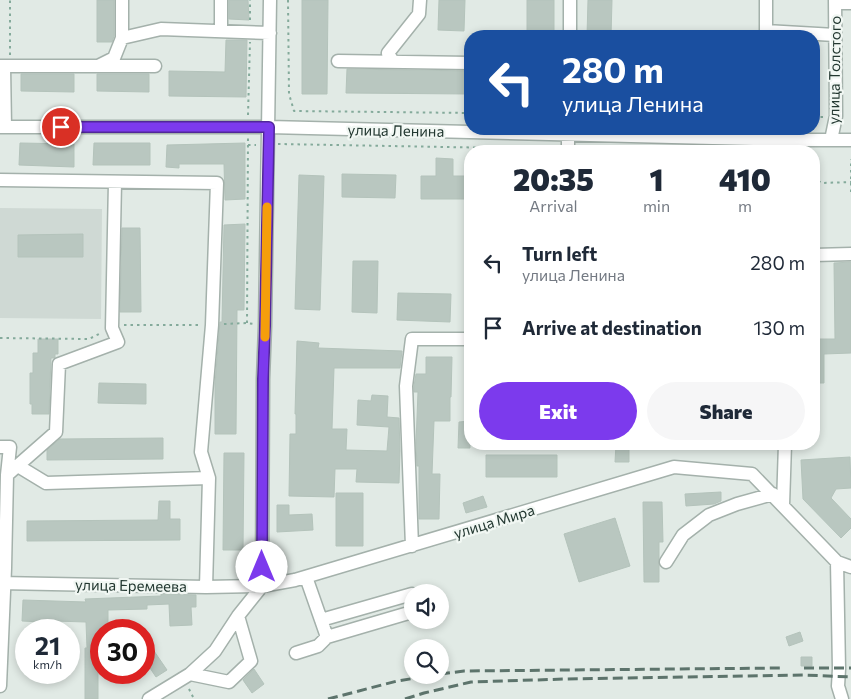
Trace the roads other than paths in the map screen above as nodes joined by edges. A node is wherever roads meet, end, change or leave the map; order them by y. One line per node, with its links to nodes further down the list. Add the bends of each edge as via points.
1 (122, 0): 15 (street)
2 (221, 0): 11 (street)
3 (270, 0): 12 (street)
4 (420, 0): 17 (street, via 419,14 388,54)
5 (570, 0): 9 (street)
6 (766, 0): 10 (street)
7 (835, 1): 8 (street); 14 (street, улица Толстого)
8 (851, 3)
9 (570, 30)
10 (766, 30)
11 (221, 31): 12 (street); 15 (street, via 161,29)
12 (270, 33): 23 (street)
13 (820, 35): 14 (street)
14 (835, 35): 26 (street, улица Толстого, via 836,116)
15 (122, 38): 19 (street, via 114,58)
16 (338, 61): 17 (street)
17 (393, 62): 18 (street)
18 (464, 63)
19 (98, 66): 20 (street); 21 (street)
20 (156, 66)
21 (5, 67): 22 (street)
22 (2, 127): 23 (street, улица Ленина)
23 (269, 127): 24 (street, улица Ленина); 49 (street)
24 (464, 130)
25 (628, 135): 28 (street, улица Ленина)
26 (831, 140): 27 (street, улица Ленина); 29 (street, улица Ленина)
27 (851, 140)
28 (779, 145)
29 (800, 145)
30 (0, 180): 31 (street)
31 (115, 182): 37 (street, via 112,328 118,342 59,364 56,432); 39 (street, via 217,183 212,325 200,452)
32 (851, 254): 33 (street)
33 (820, 255)
34 (464, 339): 42 (street, via 412,339 406,386)
35 (0, 447): 38 (street, via 10,447)
36 (785, 450): 41 (street)
37 (18, 466): 38 (street); 39 (street, via 46,483)
38 (7, 475): 47 (street)
39 (209, 478): 48 (street)
40 (773, 494): 41 (street, улица Мира); 42 (street, улица Мира, via 752,474 674,467); 43 (street, via 709,515 683,535)
41 (784, 506): 44 (street, улица Мира)
42 (412, 546): 46 (street, улица Мира)
43 (666, 562)
44 (837, 562): 45 (street, улица Мира); 59 (street, via 838,686)
45 (851, 567)
46 (306, 577): 49 (street, улица Мира); 53 (street)
47 (2, 583): 48 (street, улица Еремеева); 57 (street)
48 (206, 586): 49 (street, улица Еремеева)
49 (262, 586): 52 (street)
50 (404, 596): 53 (street)
51 (404, 614): 54 (street)
52 (238, 616): 56 (street, via 215,650); 56 (street, via 251,661 229,682)
53 (321, 620): 54 (street)
54 (327, 637): 55 (street, via 318,646)
55 (296, 653)
56 (190, 674): 58 (street)
57 (0, 686)
58 (149, 699)
59 (842, 699)

